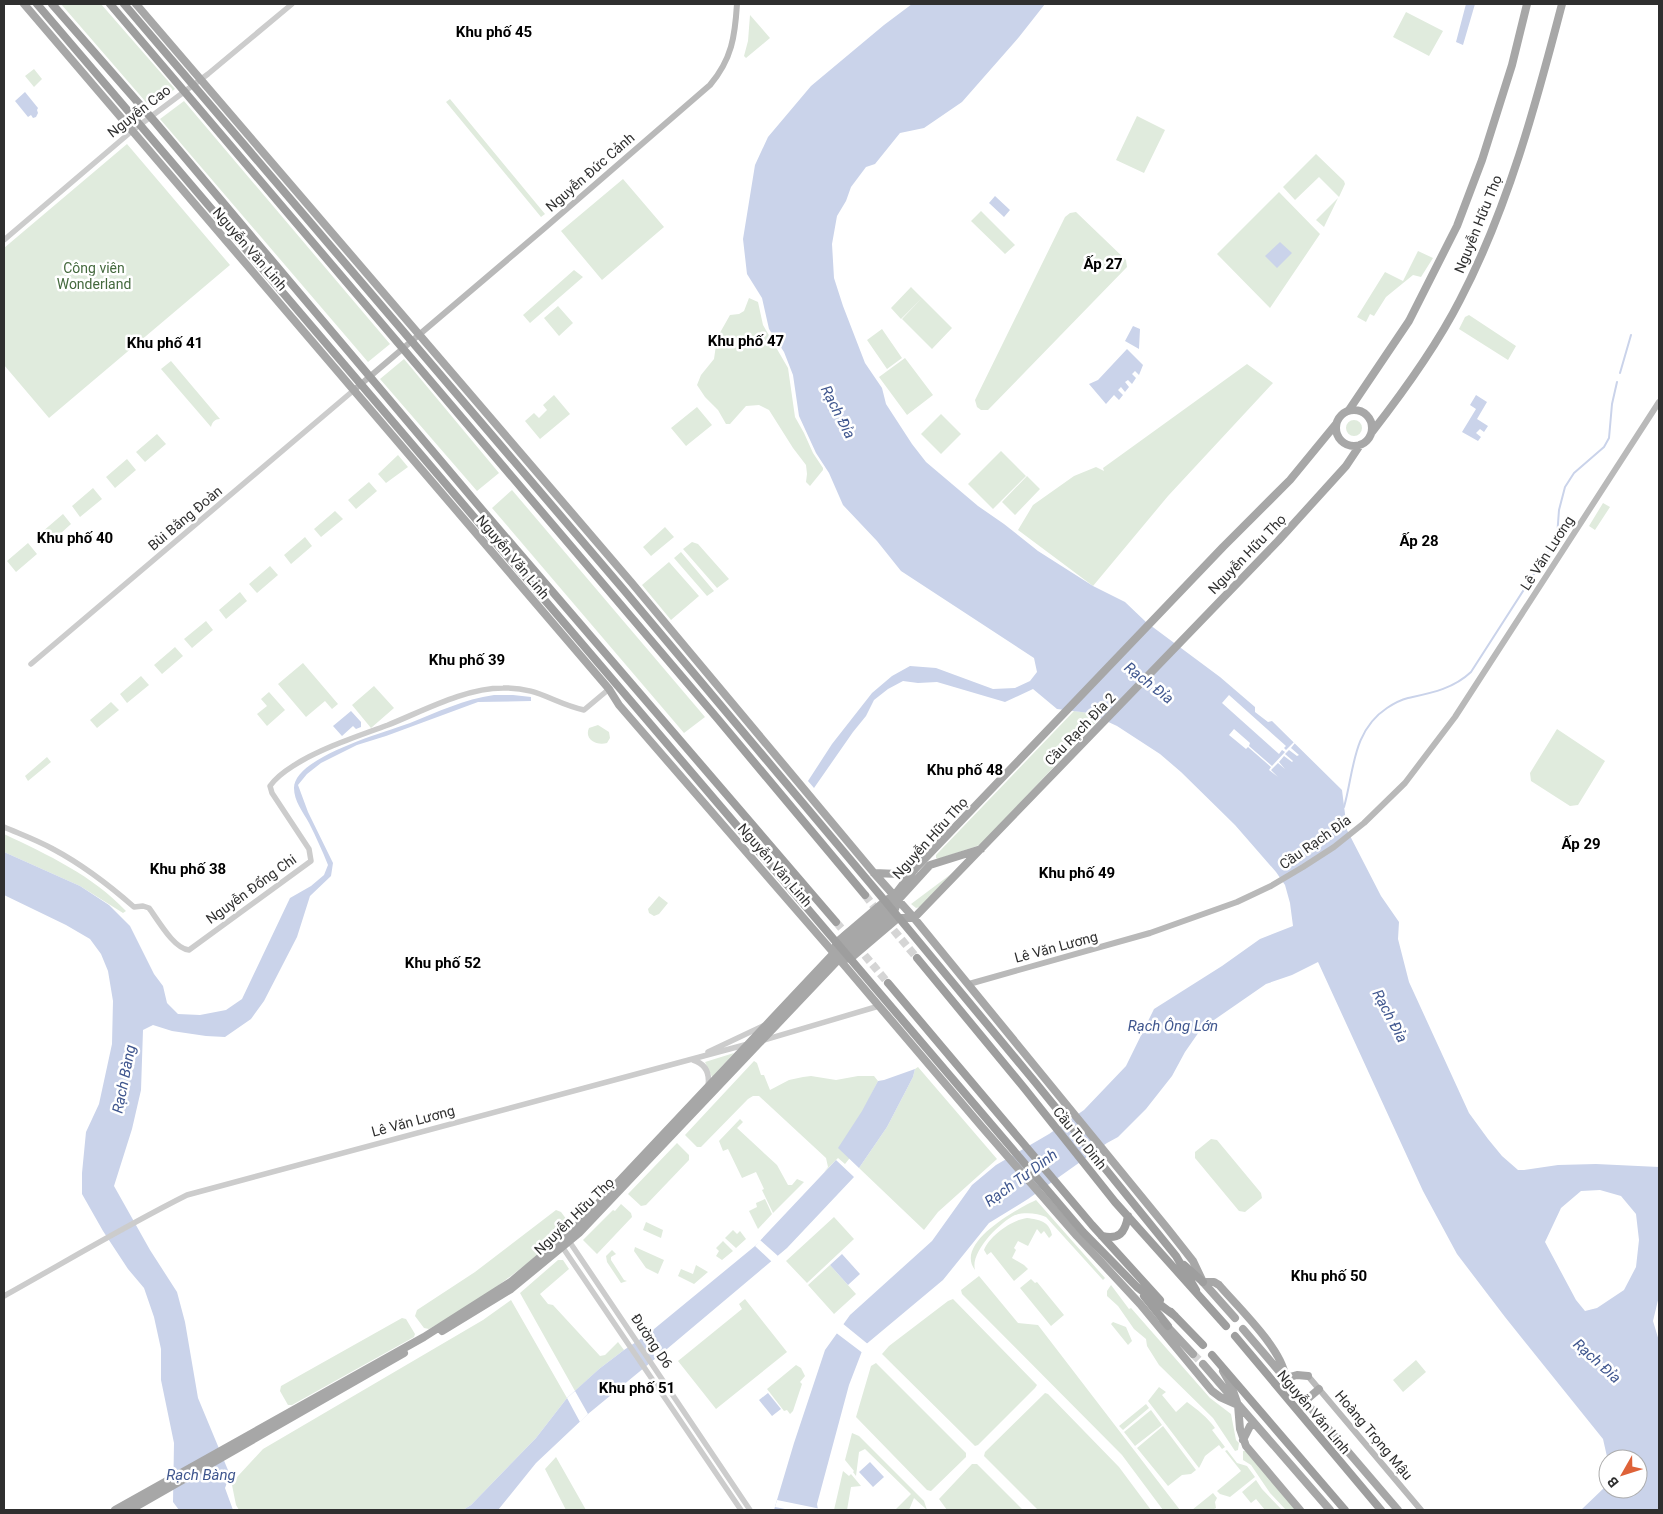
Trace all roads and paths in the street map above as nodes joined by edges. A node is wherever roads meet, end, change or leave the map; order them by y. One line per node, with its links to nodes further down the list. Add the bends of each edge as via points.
1 (24, 4): 15 (main road, Nguyễn Văn Linh)
2 (37, 4): 15 (highway, Nguyễn Văn Linh)
3 (52, 4): 14 (highway, Nguyễn Văn Linh)
4 (110, 4): 13 (highway)
5 (124, 4): 12 (highway)
6 (136, 4): 11 (main road)
7 (292, 4): 11 (street, Nguyễn Cao)
8 (737, 4): 17 (main road, Nguyễn Đức Cảnh, via 731,48 710,85)
9 (1527, 4): 23 (main road, Nguyễn Hữu Thọ, via 1512,65 1457,226 1409,321)
10 (1562, 4): 25 (main road, Nguyễn Hữu Thọ, via 1519,152 1490,235 1445,326)
11 (200, 80): 12 (street, Nguyễn Cao); 17 (main road)
12 (193, 86): 13 (street, Nguyễn Cao); 18 (highway)
13 (184, 92): 14 (street, Nguyễn Cao); 19 (highway)
14 (151, 118): 15 (street, Nguyễn Cao); 20 (highway, Nguyễn Văn Linh)
15 (137, 128): 16 (street, Nguyễn Cao); 21 (highway, Nguyễn Văn Linh)
16 (4, 240)
17 (419, 334): 18 (main road, Nguyễn Đức Cảnh); 27 (main road)
18 (411, 341): 19 (main road, Nguyễn Đức Cảnh); 29 (highway)
19 (403, 348): 20 (main road, Nguyễn Đức Cảnh); 43 (highway)
20 (369, 377): 21 (main road, Nguyễn Đức Cảnh); 47 (highway, Nguyễn Văn Linh)
21 (357, 387): 31 (street, Bùi Bằng Đoàn); 32 (highway, Nguyễn Văn Linh); 33 (main road, Nguyễn Văn Linh)
22 (1659, 402): 34 (main road, Lê Văn Lương)
23 (1349, 410): 24 (main road, via 1339,417); 25 (main road, via 1366,415)
24 (1336, 424): 26 (main road, via 1340,440 1349,446); 28 (main road, Nguyễn Hữu Thọ, via 1290,480)
25 (1372, 432): 26 (main road)
26 (1360, 446): 30 (main road, Nguyễn Hữu Thọ, via 1313,503)
27 (631, 582): 29 (main road); 42 (main road)
28 (1185, 587): 36 (main road, Cầu Rạch Đỉa 2)
29 (623, 589): 45 (highway)
30 (1210, 611): 38 (main road, Cầu Rạch Đỉa 2)
31 (31, 664)
32 (615, 683): 33 (main road); 35 (highway, Nguyễn Văn Linh)
33 (610, 689): 37 (main road, Nguyễn Văn Linh, via 619,705); 39 (street, Nguyễn Đổng Chi, via 584,710 535,691 485,689 357,737 293,766 270,786 309,849 311,861 189,950 175,943 149,908 134,907 91,872)
34 (1455, 717): 48 (main road, Cầu Rạch Đỉa, via 1405,783 1334,847 1254,894)
35 (674, 753): 37 (main road); 49 (highway, Nguyễn Văn Linh)
36 (1026, 754): 41 (main road, Nguyễn Hữu Thọ)
37 (667, 759): 50 (main road, Nguyễn Văn Linh)
38 (1051, 778): 40 (main road, Nguyễn Hữu Thọ)
39 (4, 826)
40 (981, 849): 44 (main road, Nguyễn Hữu Thọ, via 930,865); 46 (main road, Nguyễn Hữu Thọ)
41 (914, 870): 42 (main road, via 898,874); 44 (main road, Nguyễn Hữu Thọ)
42 (874, 873): 44 (main road)
43 (865, 895)
44 (896, 898): 45 (main road, Nguyễn Hữu Thọ); 45 (main road, Nguyễn Hữu Thọ); 46 (main road)
45 (891, 909): 46 (main road); 49 (main road, Nguyễn Hữu Thọ); 49 (main road, Nguyễn Hữu Thọ); 64 (highway, Cầu Tư Dinh)
46 (914, 918): 53 (main road)
47 (836, 922)
48 (1150, 933): 53 (main road, Lê Văn Lương)
49 (844, 950): 50 (main road, Nguyễn Hữu Thọ); 50 (main road); 61 (highway, Nguyễn Văn Linh)
50 (837, 956): 54 (main road, Nguyễn Văn Linh); 55 (main road, Nguyễn Hữu Thọ); 56 (main road, Nguyễn Hữu Thọ)
51 (917, 958): 60 (highway, Cầu Tư Dinh)
52 (888, 983): 62 (highway)
53 (969, 984): 65 (main road, Cầu Tư Dinh, via 1193,1260)
54 (879, 1006): 56 (street); 61 (main road, Nguyễn Văn Linh, via 982,1127)
55 (765, 1025): 57 (main road, Nguyễn Hữu Thọ); 58 (street, Lê Văn Lương)
56 (761, 1041): 63 (main road, Nguyễn Hữu Thọ)
57 (748, 1044): 58 (street, Lê Văn Lương); 59 (main road, Nguyễn Hữu Thọ)
58 (693, 1060): 59 (street, via 706,1069 710,1079); 68 (street, Lê Văn Lương, via 187,1195)
59 (708, 1086): 63 (main road, Nguyễn Hữu Thọ)
60 (1128, 1216): 62 (highway, via 1126,1228 1120,1235 1112,1238); 67 (highway)
61 (1080, 1234): 66 (highway); 69 (main road)
62 (1102, 1236): 70 (highway)
63 (564, 1242): 81 (street, Đường D6); 84 (street, Đường D6); 90 (main road, Nguyễn Hữu Thọ, via 511,1289 486,1305)
64 (1176, 1256): 65 (highway); 67 (highway)
65 (1203, 1282): 71 (main road); 83 (main road, Nguyễn Văn Linh, via 1219,1285 1268,1341 1280,1358)
66 (1137, 1286): 70 (highway); 72 (highway)
67 (1196, 1290): 73 (highway)
68 (4, 1296)
69 (1140, 1304): 72 (main road); 87 (main road, via 1212,1391)
70 (1175, 1316): 76 (highway)
71 (1234, 1318)
72 (1168, 1326): 77 (main road)
73 (1226, 1326)
74 (1243, 1328): 83 (main road, Nguyễn Văn Linh)
75 (1234, 1336): 98 (highway, Nguyễn Văn Linh)
76 (1203, 1345)
77 (1193, 1354)
78 (1212, 1355): 79 (highway)
79 (1218, 1363): 87 (main road); 97 (highway)
80 (1202, 1364): 87 (main road)
81 (660, 1376): 84 (street); 91 (street, Đường D6)
82 (1308, 1376): 83 (main road); 85 (main road, Hoàng Trọng Mậu)
83 (1286, 1378): 86 (main road, Nguyễn Văn Linh)
84 (653, 1380): 92 (street, Đường D6)
85 (1319, 1388): 86 (main road); 100 (main road, Hoàng Trọng Mậu)
86 (1305, 1401): 99 (main road, Nguyễn Văn Linh)
87 (1238, 1405): 88 (main road); 89 (main road)
88 (1255, 1424): 89 (main road, via 1250,1426); 96 (main road)
89 (1244, 1440): 95 (main road, via 1251,1453)
90 (146, 1497): 93 (main road); 94 (main road)
91 (748, 1507): 92 (street)
92 (740, 1509)
93 (115, 1510)
94 (130, 1510)
95 (1300, 1510)
96 (1330, 1510)
97 (1345, 1510)
98 (1381, 1510)
99 (1398, 1510)
100 (1421, 1510)

